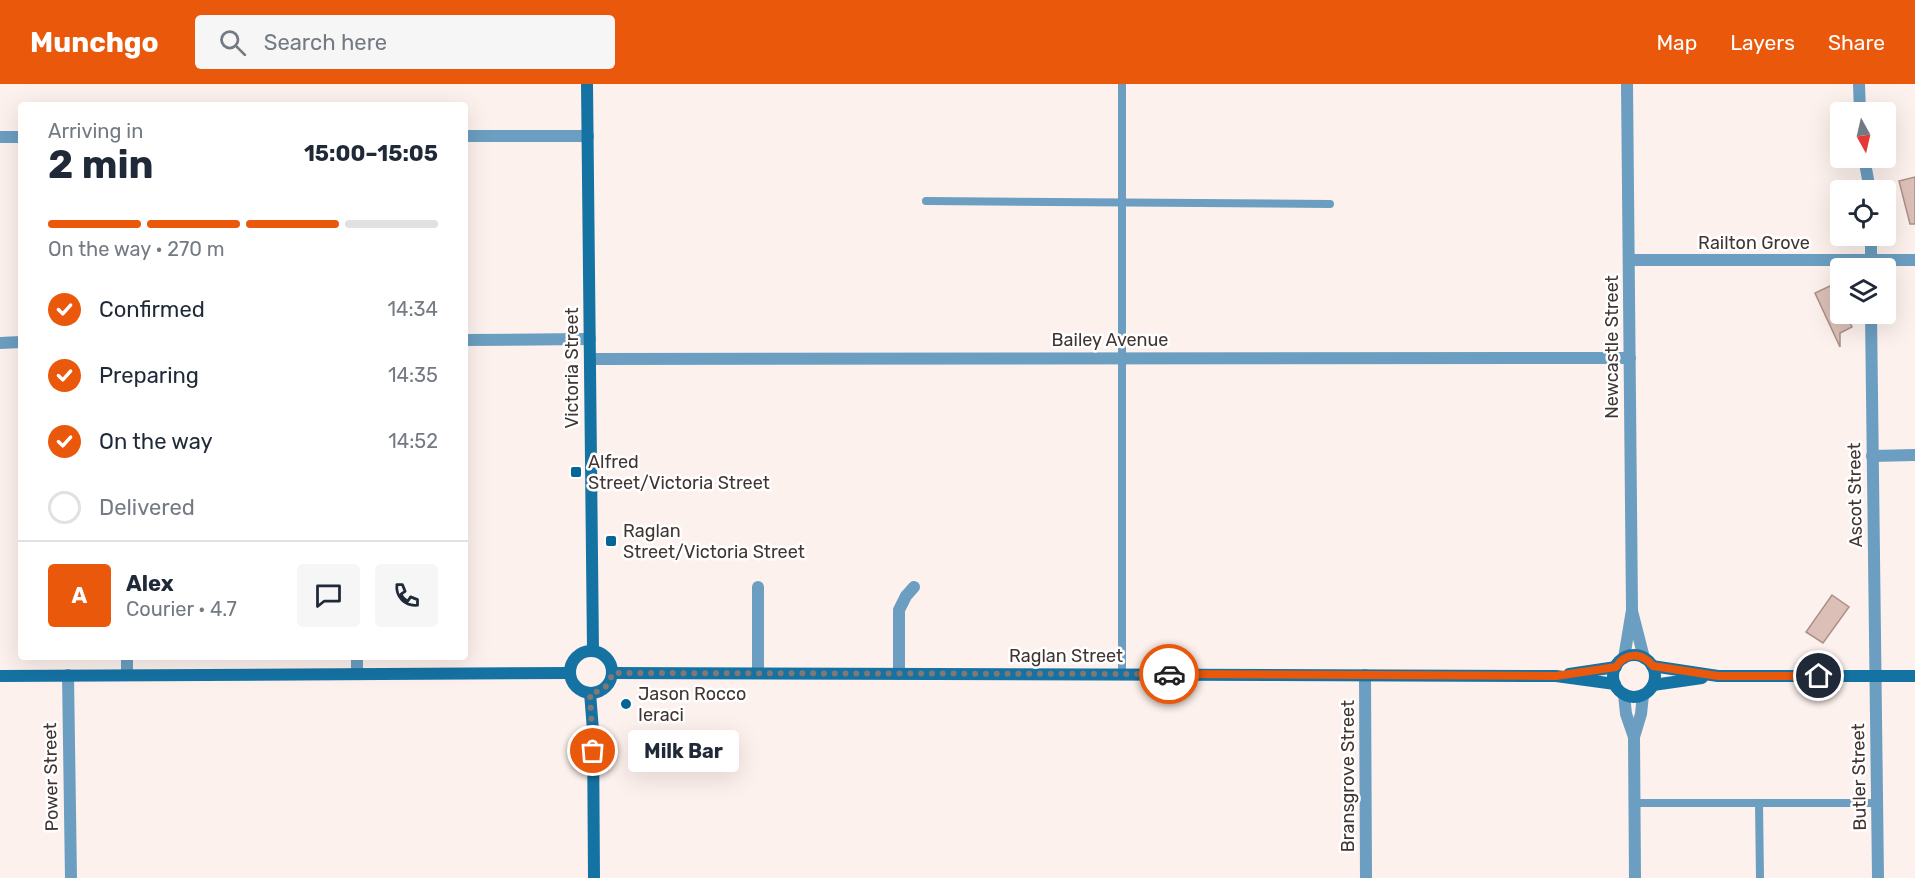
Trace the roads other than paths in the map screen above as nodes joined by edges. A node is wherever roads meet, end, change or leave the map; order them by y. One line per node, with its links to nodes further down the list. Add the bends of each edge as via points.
1 (587, 84): 7 (street, Victoria Street)
2 (1122, 84): 11 (lane)
3 (1627, 84): 13 (street, Newcastle Street)
4 (1860, 84): 5 (street)
5 (1860, 102)
6 (468, 136): 7 (street)
7 (588, 136): 18 (street, Victoria Street)
8 (0, 137): 9 (street)
9 (18, 137)
10 (926, 201): 11 (lane)
11 (1123, 203): 12 (lane); 22 (lane)
12 (1330, 204)
13 (1629, 260): 16 (street, Railton Grove); 23 (street, Newcastle Street)
14 (1915, 261): 15 (street, Railton Grove)
15 (1896, 263)
16 (1830, 264)
17 (1871, 324): 26 (street, Ascot Street)
18 (590, 339): 19 (street); 24 (street, Victoria Street)
19 (468, 340)
20 (18, 342): 21 (street)
21 (0, 343)
22 (1121, 358): 23 (street, Bailey Avenue); 24 (street, Bailey Avenue); 40 (lane)
23 (1630, 358): 29 (street, Newcastle Street)
24 (590, 359): 30 (street, Victoria Street)
25 (1915, 455): 26 (street)
26 (1872, 456): 47 (street, Ascot Street)
27 (758, 586): 38 (street)
28 (914, 587): 39 (street, via 899,610)
29 (1632, 610): 33 (street, Newcastle Street); 34 (street, Newcastle Street)
30 (593, 651): 35 (street, via 580,655); 36 (street, via 604,656)
31 (127, 660): 42 (street)
32 (357, 660): 37 (street)
33 (1620, 662): 34 (street, via 1634,655); 45 (street, Raglan Street); 49 (street, via 1613,676)
34 (1648, 662): 46 (street); 50 (street, via 1655,677)
35 (570, 673): 37 (street); 51 (street, via 579,689)
36 (612, 673): 38 (street, Raglan Street); 51 (street, via 606,687)
37 (357, 674): 42 (street)
38 (758, 674): 39 (street, Raglan Street)
39 (899, 674): 40 (street, Raglan Street)
40 (1122, 674): 43 (street, Raglan Street)
41 (68, 675): 42 (street); 44 (street); 58 (street, Power Street)
42 (127, 675)
43 (1365, 675): 45 (street, Raglan Street); 60 (street, Bransgrove Street)
44 (0, 676)
45 (1556, 676): 49 (street, Raglan Street)
46 (1718, 676): 47 (street); 50 (street)
47 (1875, 676): 48 (street); 57 (street, Butler Street)
48 (1915, 676)
49 (1615, 684): 52 (street)
50 (1653, 685): 53 (street)
51 (590, 693): 59 (street)
52 (1624, 694): 53 (street); 54 (street)
53 (1643, 695): 54 (street)
54 (1634, 737): 55 (street)
55 (1634, 803): 56 (lane); 61 (street)
56 (1759, 803): 57 (lane); 62 (lane)
57 (1878, 803): 63 (street, Butler Street)
58 (71, 878)
59 (594, 878)
60 (1366, 878)
61 (1635, 878)
62 (1760, 878)
63 (1878, 878)

